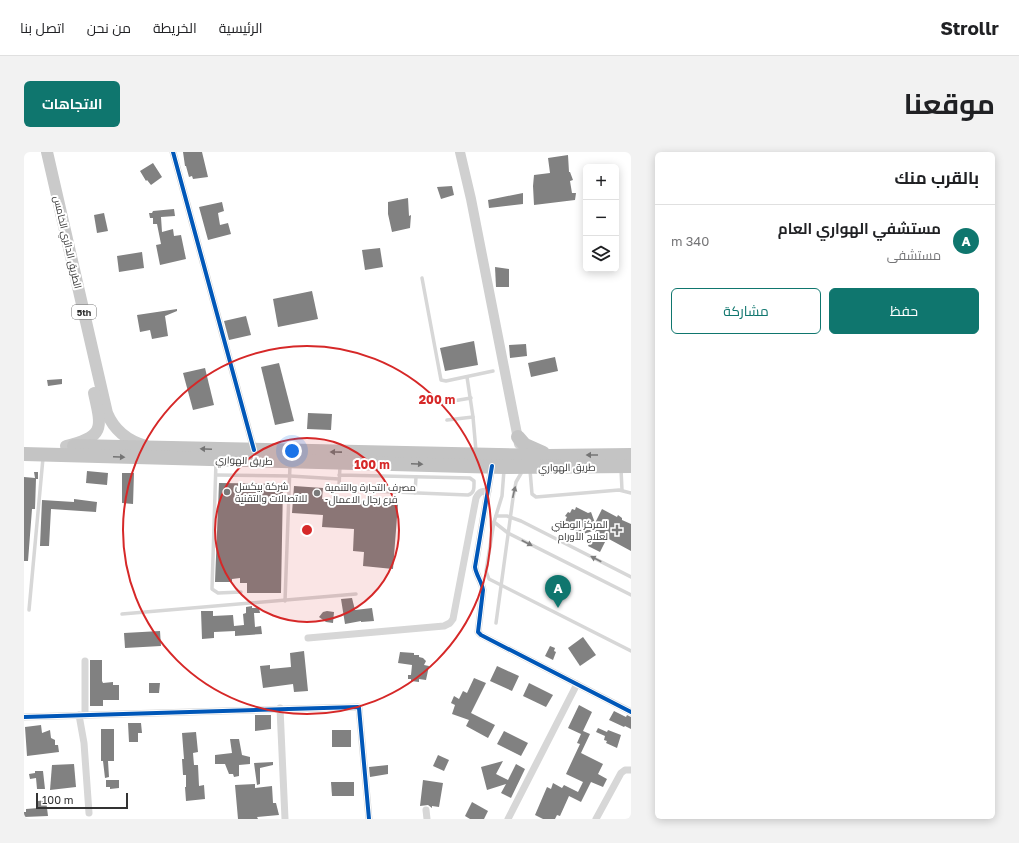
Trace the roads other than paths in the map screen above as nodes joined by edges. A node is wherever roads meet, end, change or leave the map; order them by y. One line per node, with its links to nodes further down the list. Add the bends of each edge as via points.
1 (40, 152): 13 (main road, الطريق الدائري الخامس / 5th, via 99,416 99,425 94,435 85,441)
2 (47, 152): 14 (main road, الطريق الدائري الخامس / 5th, via 107,413 113,424 127,438)
3 (173, 152): 15 (street)
4 (460, 152): 16 (main road)
5 (422, 278): 7 (lane, via 440,378 446,381)
6 (493, 371): 7 (lane)
7 (467, 377): 8 (lane)
8 (471, 398): 9 (lane); 10 (lane)
9 (441, 403)
10 (474, 418): 11 (lane); 19 (lane)
11 (447, 420)
12 (24, 445): 13 (highway, طريق الهواري)
13 (66, 446): 14 (highway, طريق الهواري)
14 (153, 447): 15 (highway, طريق الهواري, one-way to 14)
15 (254, 450): 21 (highway, طريق الهواري)
16 (519, 451): 20 (highway, طريق الهواري, one-way to 16, via 549,456); 24 (highway, طريق الهواري); 25 (highway, طريق الهواري); 30 (lane, via 532,494 536,497); 35 (lane, one-way to 16)
17 (24, 454): 18 (highway, طريق الهواري)
18 (43, 454): 22 (highway, طريق الهواري, one-way to 22); 44 (lane)
19 (477, 454): 21 (highway, طريق الهواري, one-way to 21); 24 (highway, طريق الهواري)
20 (631, 455)
21 (308, 456): 23 (highway, طريق الهواري); 26 (highway, طريق الهواري)
22 (216, 459): 23 (highway, طريق الهواري); 27 (lane)
23 (290, 461): 28 (lane)
24 (497, 463): 26 (highway, طريق الهواري, one-way to 24); 31 (street); 34 (lane, via 504,489)
25 (626, 466): 30 (lane)
26 (339, 472): 28 (lane); 29 (lane); 32 (lane, via 339,488 345,491)
27 (216, 475): 28 (lane); 40 (lane, via 212,590 218,593)
28 (290, 476): 43 (lane)
29 (416, 477): 32 (lane); 32 (lane, via 470,478 474,481 473,493 468,496)
30 (622, 490): 33 (lane)
31 (488, 491): 47 (street, via 481,491 476,498 453,619 450,623 444,626); 50 (street, via 476,567 483,590 478,632)
32 (415, 493)
33 (631, 493)
34 (496, 516): 35 (lane); 36 (lane)
35 (510, 516): 37 (lane); 38 (lane, one-way to 35)
36 (494, 522): 37 (lane); 39 (lane, via 486,574 491,581)
37 (508, 533): 39 (lane); 42 (lane, one-way to 42)
38 (631, 577)
39 (501, 586): 46 (lane); 48 (lane)
40 (241, 592)
41 (356, 594): 43 (lane)
42 (631, 595)
43 (285, 601): 45 (lane)
44 (29, 610)
45 (122, 614)
46 (496, 623)
47 (308, 638)
48 (631, 651)
49 (85, 661): 53 (street)
50 (577, 684): 52 (street); 61 (street)
51 (280, 708): 53 (street); 58 (street); 59 (street, via 358,706)
52 (631, 712)
53 (82, 715): 54 (street); 57 (street)
54 (24, 717)
55 (631, 770): 62 (street, via 624,770 621,773)
56 (426, 810): 60 (street)
57 (89, 813)
58 (285, 819)
59 (369, 819)
60 (428, 819)
61 (508, 819)
62 (596, 819)

